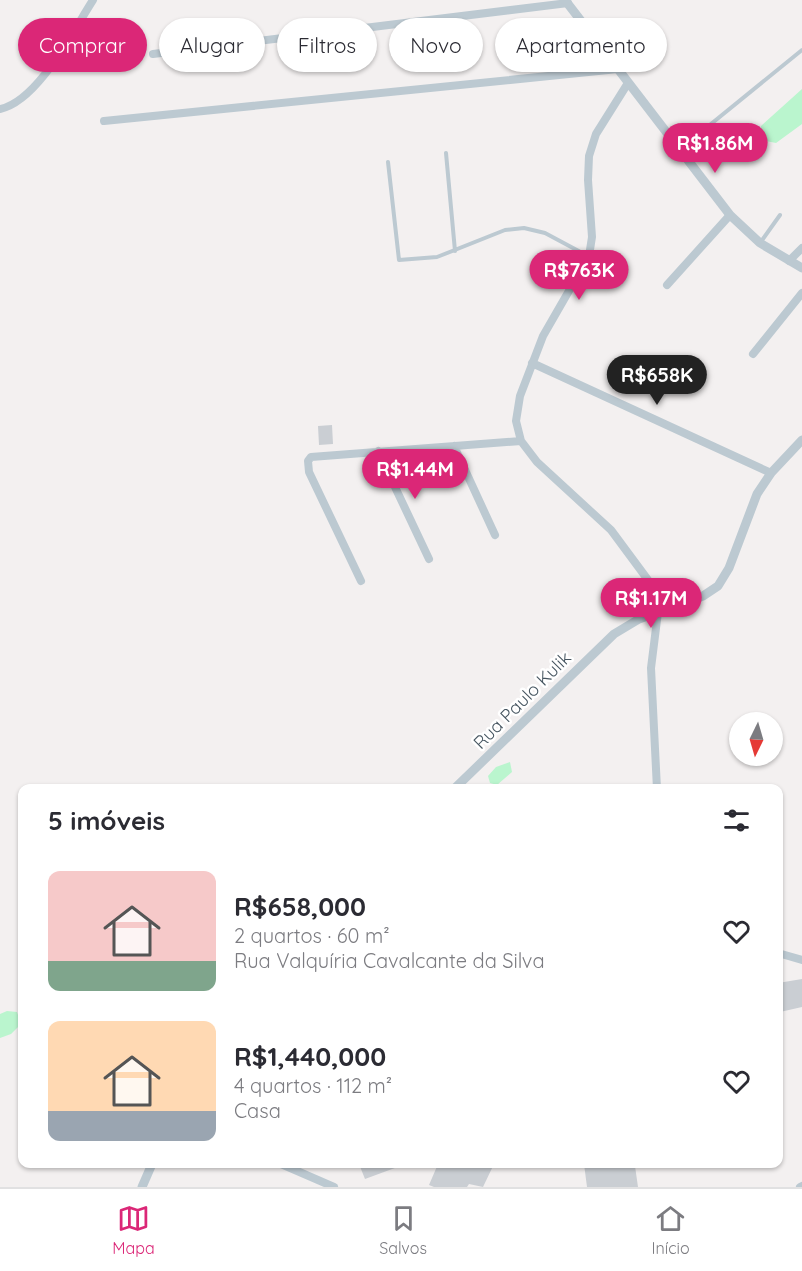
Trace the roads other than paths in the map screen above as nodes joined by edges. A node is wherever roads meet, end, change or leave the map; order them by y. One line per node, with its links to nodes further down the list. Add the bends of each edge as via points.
1 (93, 0): 9 (street, via 37,82 17,103)
2 (566, 1): 3 (street); 5 (street)
3 (579, 18)
4 (802, 50): 11 (lane)
5 (153, 54)
6 (588, 72): 10 (street)
7 (620, 72): 8 (street)
8 (628, 83): 11 (street); 19 (street, via 596,134 589,156)
9 (0, 108)
10 (104, 121)
11 (679, 150): 14 (street)
12 (446, 153): 18 (lane)
13 (388, 162): 18 (lane, via 399,260)
14 (730, 215): 16 (street); 22 (street)
15 (780, 215): 16 (lane)
16 (760, 243): 20 (street)
17 (802, 248): 20 (street)
18 (455, 251): 19 (lane, via 505,231 524,228 545,233)
19 (589, 256): 25 (street)
20 (789, 261): 21 (street)
21 (802, 268)
22 (667, 285)
23 (802, 293): 24 (street)
24 (753, 354)
25 (532, 363): 27 (street, via 517,408); 30 (street)
26 (802, 440): 30 (street, Rua Paulo Kulik)
27 (520, 441): 28 (street); 34 (street, via 549,476 622,543 651,584)
28 (453, 446): 29 (street); 31 (street)
29 (378, 451): 32 (street); 33 (street, via 316,456 308,461 309,472)
30 (771, 473): 34 (street, Rua Paulo Kulik, via 754,500 729,568 718,586 703,596)
31 (495, 535)
32 (429, 559)
33 (361, 581)
34 (658, 612): 35 (street, Rua Paulo Kulik, via 627,626 598,648); 36 (street, via 651,669)
35 (459, 784)
36 (657, 784)
37 (783, 954): 38 (street)
38 (802, 960)
39 (150, 1168): 41 (street)
40 (290, 1168): 42 (street)
41 (142, 1187)
42 (334, 1187)

